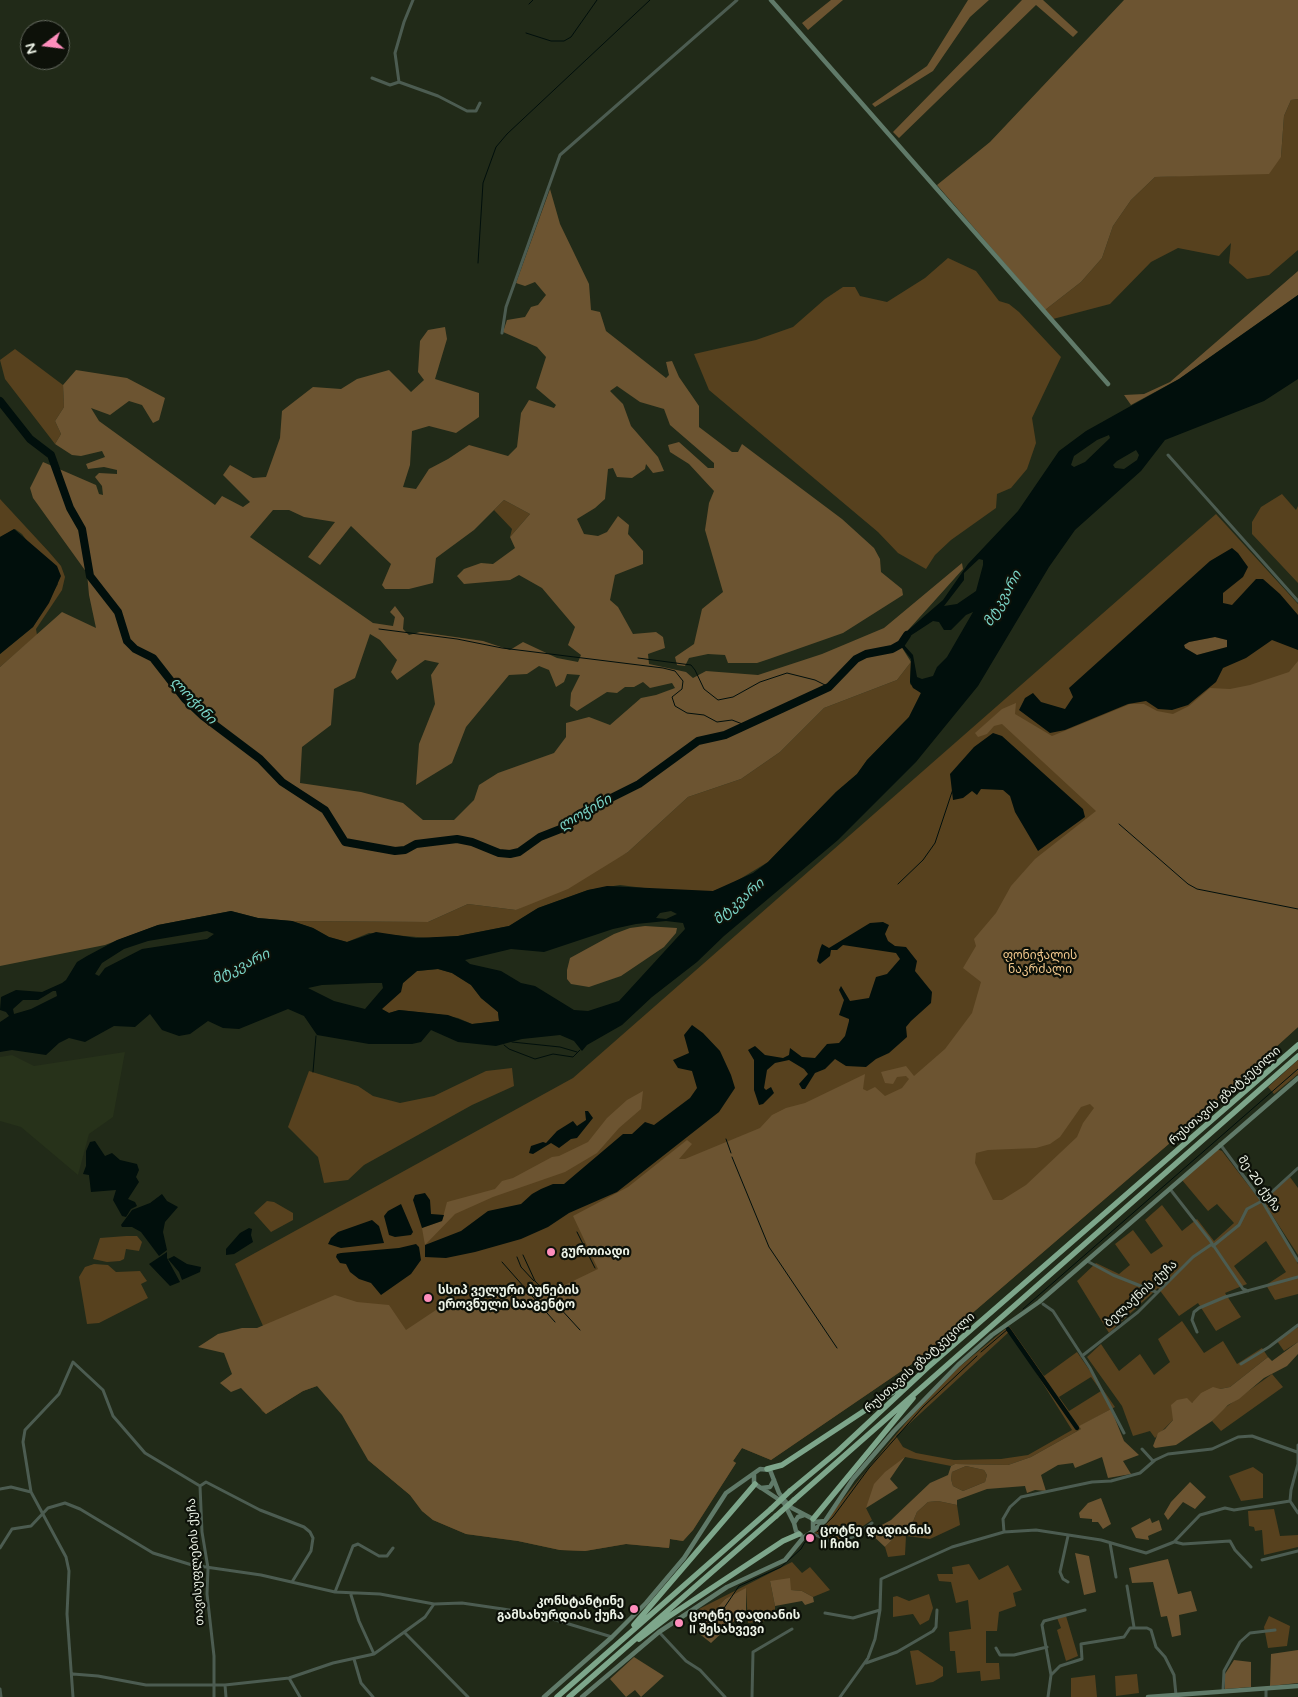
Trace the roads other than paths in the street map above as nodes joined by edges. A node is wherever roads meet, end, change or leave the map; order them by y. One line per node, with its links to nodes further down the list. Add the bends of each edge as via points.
1 (413, 0): 5 (street, via 395,53)
2 (737, 0): 7 (street, via 560,155 506,306)
3 (770, 0): 8 (street)
4 (372, 78): 5 (street, via 390,85)
5 (399, 82): 6 (street, via 467,110 476,111)
6 (480, 103)
7 (502, 333)
8 (1108, 384)
9 (1168, 455): 10 (street)
10 (1298, 601)
11 (1298, 1046): 29 (highway, რუსთავის გზატკეცილი)
12 (1298, 1056): 30 (highway, რუსთავის გზატკეცილი)
13 (1298, 1078): 14 (street)
14 (1220, 1144): 16 (street); 17 (street, მე-20 ქუჩა)
15 (1298, 1168): 17 (street, ბელაქნის ქუჩა)
16 (1170, 1189): 18 (street); 19 (street)
17 (1262, 1200): 18 (street, ბელაქნის ქუჩა, via 1248,1210 1239,1225); 20 (street, მე-20 ქუჩა)
18 (1212, 1245): 22 (street, via 1243,1289); 23 (street, ბელაქნის ქუჩა)
19 (1087, 1261): 23 (street); 51 (street, via 1039,1302 992,1335 938,1384 853,1479)
20 (1298, 1261)
21 (1298, 1277): 22 (street)
22 (1249, 1291): 26 (street, via 1225,1297 1194,1312 1192,1320)
23 (1156, 1292): 27 (street, ბელაქნის ქუჩა, via 1138,1312)
24 (1043, 1304): 27 (street, via 1052,1311)
25 (1298, 1325): 28 (street)
26 (1197, 1332)
27 (1082, 1356): 31 (street)
28 (1241, 1364)
29 (927, 1368): 37 (highway, via 782,1465); 84 (highway, რუსთავის გზატკეცილი, bridge, via 837,1452)
30 (936, 1374): 50 (highway, via 857,1464); 85 (highway, რუსთავის გზატკეცილი, bridge)
31 (1124, 1433)
32 (1298, 1445): 34 (street)
33 (1142, 1449): 35 (street)
34 (1297, 1452): 35 (street, via 1252,1436 1238,1437 1212,1449 1168,1454); 36 (street)
35 (1154, 1461): 54 (street, via 1140,1473 1111,1481 1021,1497 1003,1519)
36 (1298, 1464): 46 (street)
37 (767, 1468): 38 (street); 39 (street)
38 (755, 1473): 40 (street); 41 (street)
39 (774, 1480): 44 (street, via 770,1487); 49 (street, via 785,1501)
40 (738, 1484): 41 (street); 83 (street, via 720,1498 694,1544 670,1576)
41 (755, 1484): 44 (street); 84 (highway)
42 (200, 1486): 45 (street, თავისუფლების ქუჩა, via 145,1453 113,1416 102,1390 73,1362 58,1394 22,1436); 66 (street, თავისუფლების ქუჩა); 68 (street, via 206,1482 310,1532 314,1538 311,1551)
43 (0, 1489): 45 (street, via 11,1487)
44 (763, 1489): 52 (street, via 784,1503)
45 (31, 1492): 47 (street)
46 (1290, 1501): 48 (street); 59 (street, via 1234,1510 1225,1508 1200,1515)
47 (42, 1514): 60 (street, via 30,1526 12,1529); 66 (street, via 54,1505 65,1503 153,1553); 91 (street, via 66,1557 69,1571 67,1614)
48 (1298, 1514)
49 (804, 1515): 50 (street); 52 (street)
50 (814, 1521): 51 (street); 55 (street)
51 (825, 1521): 55 (street)
52 (794, 1523): 56 (street)
53 (872, 1524): 55 (street, via 838,1545)
54 (1004, 1532): 57 (street, via 1036,1530); 74 (street, via 952,1547 880,1579)
55 (810, 1533): 56 (street); 62 (street)
56 (799, 1534): 62 (street); 85 (highway, via 783,1541)
57 (1068, 1536): 58 (street); 69 (street, via 1060,1572 1062,1579)
58 (1110, 1542): 59 (street, via 1146,1553); 67 (street)
59 (1174, 1542): 65 (street, via 1230,1540)
60 (0, 1548)
61 (393, 1548): 71 (street, via 387,1556 379,1556 358,1544 353,1546)
62 (795, 1549): 81 (street, via 777,1565 727,1587)
63 (1298, 1551): 64 (street)
64 (1262, 1560)
65 (1251, 1567)
66 (208, 1568): 68 (street); 94 (street, თავისუფლების ქუჩა)
67 (1116, 1577)
68 (292, 1582): 71 (street)
69 (1068, 1582)
70 (1127, 1586): 78 (street)
71 (335, 1592): 72 (street)
72 (352, 1594): 73 (street, via 380,1594); 88 (street, via 359,1621)
73 (434, 1604): 82 (street, via 425,1617); 83 (street, via 462,1603 539,1615)
74 (880, 1610): 77 (street, via 853,1618); 90 (street, via 875,1639)
75 (937, 1610): 90 (street, via 933,1631 897,1652)
76 (1085, 1610): 87 (street, via 1044,1620 1042,1625)
77 (825, 1613)
78 (1134, 1627): 92 (street, via 1124,1637 1081,1644 1082,1659 1060,1666); 100 (street, via 1151,1630 1156,1647 1174,1675)
79 (792, 1629): 115 (street, via 753,1652)
80 (1275, 1630): 99 (street, via 1250,1633 1240,1642 1224,1671)
81 (659, 1632): 113 (street); 114 (street)
82 (405, 1633): 88 (street); 109 (street)
83 (612, 1637): 110 (street)
84 (614, 1646): 111 (highway, რუსთავის გზატკეცილი)
85 (626, 1647): 112 (highway, რუსთავის გზატკეცილი)
86 (996, 1648): 87 (street, via 1000,1655 1014,1655)
87 (1047, 1648): 92 (street)
88 (374, 1654): 89 (street)
89 (354, 1659): 93 (street); 108 (street, via 361,1683)
90 (865, 1664): 116 (street)
91 (73, 1674): 94 (street, via 146,1685); 104 (street)
92 (1051, 1675): 117 (street)
93 (289, 1678): 95 (street); 107 (street)
94 (214, 1684): 95 (street); 105 (street, თავისუფლების ქუჩა)
95 (225, 1685): 106 (street)
96 (1298, 1686): 97 (street)
97 (1266, 1688): 99 (street); 119 (street)
98 (0, 1689): 102 (street)
99 (1223, 1691): 101 (street)
100 (1176, 1695): 101 (street); 118 (street)
101 (1195, 1695)
102 (1, 1697)
103 (69, 1697): 104 (street)
104 (73, 1697)
105 (214, 1697)
106 (226, 1697)
107 (300, 1697)
108 (373, 1697)
109 (468, 1697)
110 (544, 1697)
111 (557, 1697)
112 (569, 1697)
113 (582, 1697)
114 (725, 1697)
115 (752, 1697)
116 (840, 1697)
117 (1048, 1697)
118 (1148, 1697)
119 (1266, 1697)

